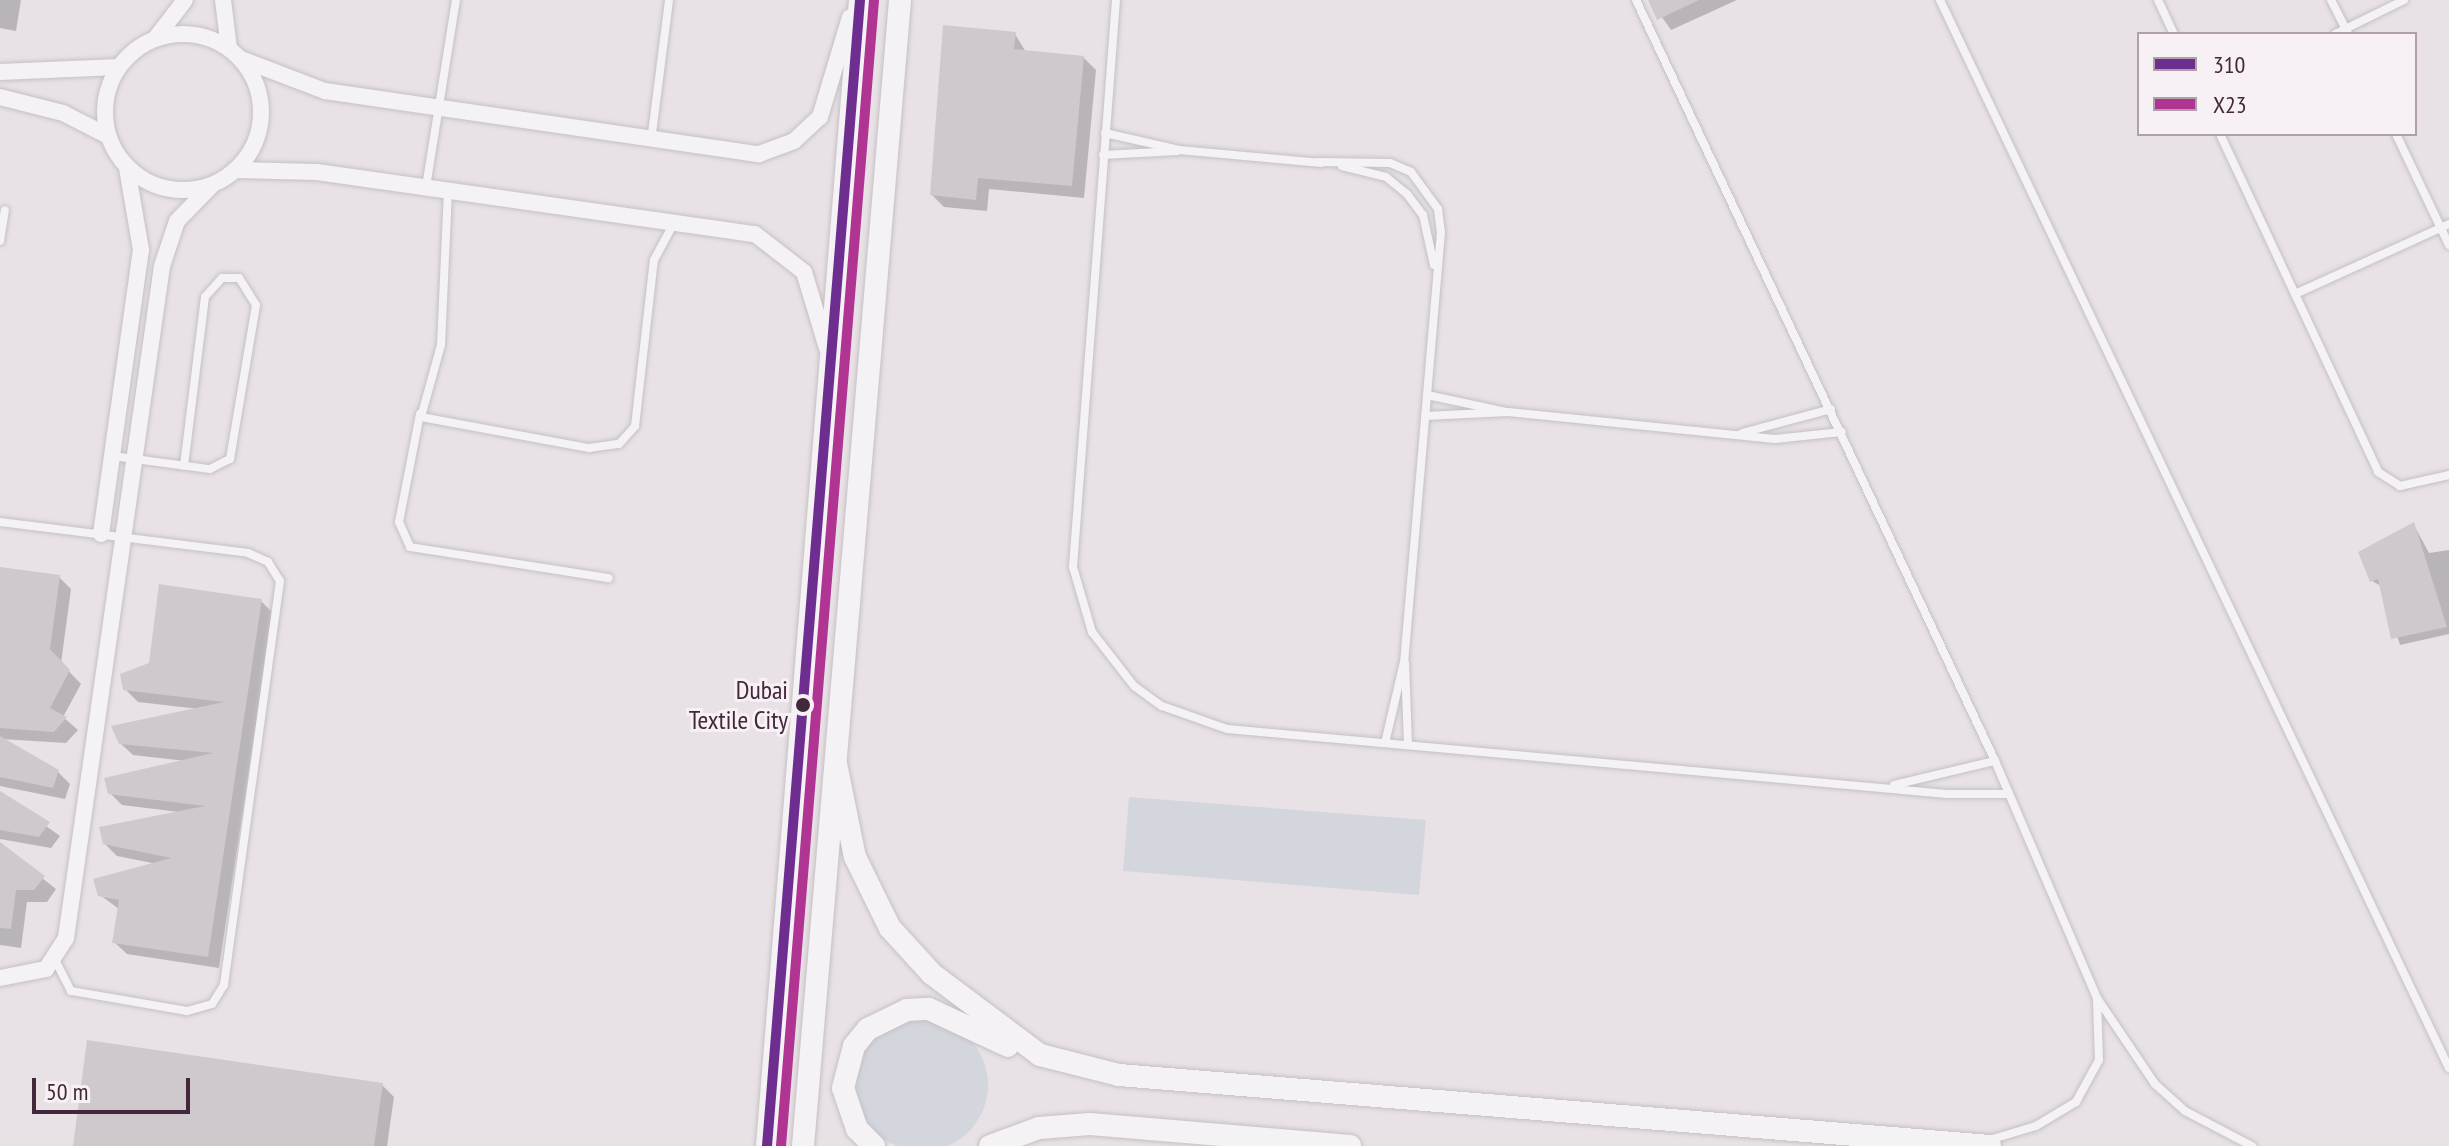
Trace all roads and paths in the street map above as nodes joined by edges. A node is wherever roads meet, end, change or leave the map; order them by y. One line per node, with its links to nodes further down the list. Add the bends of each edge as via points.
1 (185, 0): 16 (street)
2 (223, 0): 17 (street)
3 (456, 0): 21 (lane)
4 (669, 0): 26 (lane)
5 (854, 0): 26 (street, via 830,101 794,141 741,155)
6 (860, 0): 42 (street)
7 (900, 0): 62 (street)
8 (1116, 0): 22 (lane)
9 (1636, 0): 44 (lane)
10 (1940, 0): 69 (lane)
11 (2158, 0): 15 (lane)
12 (2331, 0): 14 (lane)
13 (2404, 0): 14 (lane)
14 (2346, 31)
15 (2173, 32)
16 (155, 39): 17 (street, via 193,35); 18 (street)
17 (235, 54): 21 (street, via 303,87); 31 (street, via 262,116)
18 (119, 67): 19 (street); 23 (street, via 105,100)
19 (5, 73): 20 (street)
20 (4, 98): 23 (street, via 63,113)
21 (435, 107): 26 (street); 33 (lane)
22 (1105, 133): 27 (lane); 28 (lane)
23 (108, 136): 30 (street)
24 (2221, 136): 41 (lane)
25 (2397, 136): 37 (lane)
26 (651, 141)
27 (1179, 150): 28 (lane); 29 (lane)
28 (1103, 155): 59 (lane, via 1073,532 1079,600 1092,632 1134,686 1194,720)
29 (1318, 162): 40 (lane, via 1386,177 1407,194 1423,215); 40 (lane, via 1390,163 1428,188 1441,232)
30 (127, 168): 32 (street, via 176,191); 50 (street, via 141,250)
31 (237, 170): 32 (street); 33 (street)
32 (212, 185): 51 (street, via 182,214 165,252)
33 (426, 187): 34 (street)
34 (448, 190): 36 (street); 46 (lane, via 441,345)
35 (5, 210): 38 (lane)
36 (676, 220): 42 (street, via 755,234 794,260 817,300); 46 (lane, via 654,260 639,408 619,444 589,448 436,425)
37 (2445, 226): 39 (lane); 41 (lane)
38 (0, 241)
39 (2449, 245)
40 (1435, 278): 43 (lane)
41 (2295, 294): 53 (lane, via 2378,472 2400,486)
42 (834, 377): 72 (street)
43 (1427, 395): 45 (lane); 47 (lane)
44 (1831, 409): 48 (lane); 49 (lane)
45 (1508, 412): 47 (lane); 49 (lane)
46 (420, 414): 57 (lane, via 399,522 410,547)
47 (1425, 416): 58 (lane)
48 (1842, 432): 49 (lane, via 1792,439); 61 (lane)
49 (1741, 433)
50 (112, 456): 51 (lane); 55 (street)
51 (133, 459): 52 (lane); 56 (street)
52 (184, 466): 52 (lane, via 218,468 233,453 256,305 239,278 214,282 205,297)
53 (2449, 475)
54 (0, 522): 55 (lane)
55 (101, 534): 56 (lane)
56 (122, 536): 65 (street, via 66,938); 65 (lane, via 259,556 280,581 224,985 212,1004 172,1009 71,991)
57 (609, 578)
58 (1404, 662): 59 (lane); 60 (lane)
59 (1385, 743): 60 (lane)
60 (1408, 745): 63 (lane)
61 (1995, 761): 63 (lane); 64 (lane)
62 (836, 764): 68 (street, via 855,857 890,928 932,974); 73 (street)
63 (1885, 786): 64 (lane)
64 (2009, 794): 67 (lane)
65 (55, 960): 66 (street, via 35,975)
66 (0, 978)
67 (2097, 998): 71 (lane, via 2099,1060 2076,1102 2036,1126); 78 (lane, via 2155,1084 2185,1111)
68 (1040, 1055): 71 (street, via 1119,1075); 74 (street, via 929,1009 886,1017 854,1046 843,1088 857,1129)
69 (2449, 1068)
70 (1039, 1128): 75 (street); 76 (street); 77 (street, via 1116,1125)
71 (1981, 1145)
72 (767, 1146)
73 (803, 1146)
74 (874, 1146)
75 (970, 1146)
76 (990, 1146)
77 (1350, 1146)
78 (2252, 1146)

